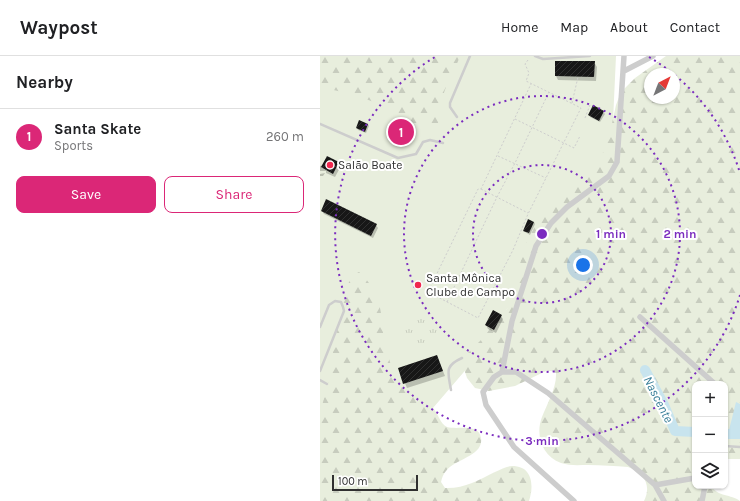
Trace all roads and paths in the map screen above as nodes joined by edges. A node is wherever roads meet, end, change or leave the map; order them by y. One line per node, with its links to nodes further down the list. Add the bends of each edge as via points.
1 (470, 56): 13 (lane, via 450,103)
2 (535, 56): 3 (lane, via 543,59)
3 (590, 56)
4 (624, 56): 7 (street)
5 (653, 56): 7 (street)
6 (528, 60): 9 (path, via 525,64 529,73 526,81)
7 (624, 71): 32 (street, via 617,162 609,176 567,207 551,223 536,246 512,321)
8 (578, 76): 11 (path)
9 (531, 84): 10 (path); 15 (path)
10 (549, 92): 11 (path); 17 (path)
11 (572, 103): 20 (path, via 581,108)
12 (590, 105): 14 (path)
13 (457, 117)
14 (585, 118)
15 (514, 119): 17 (path); 21 (path)
16 (320, 124): 19 (lane, via 398,158 416,154 423,142 430,140)
17 (532, 128): 20 (path); 22 (path)
18 (580, 136): 20 (path, via 574,148)
19 (443, 143)
20 (564, 143): 23 (path)
21 (497, 155): 22 (path); 24 (path)
22 (515, 164): 23 (path); 25 (path)
23 (547, 178): 26 (path)
24 (481, 189): 25 (path); 27 (path, via 478,188 428,292)
25 (496, 196): 26 (path); 27 (path)
26 (528, 214): 27 (path, via 513,250 478,318)
27 (446, 302)
28 (640, 317): 34 (street)
29 (320, 327): 31 (lane, via 329,305 335,301 341,302 344,311)
30 (462, 358): 36 (lane, via 450,365 448,370)
31 (320, 371)
32 (502, 372): 40 (street, via 516,372 548,393); 42 (street, via 494,377 483,392 486,405 514,447)
33 (320, 380): 35 (lane)
34 (712, 381)
35 (327, 384)
36 (451, 390)
37 (728, 446): 38 (lane)
38 (740, 447)
39 (692, 479): 40 (street)
40 (655, 485): 43 (street)
41 (704, 489): 44 (street)
42 (574, 501)
43 (664, 501)
44 (702, 501)

